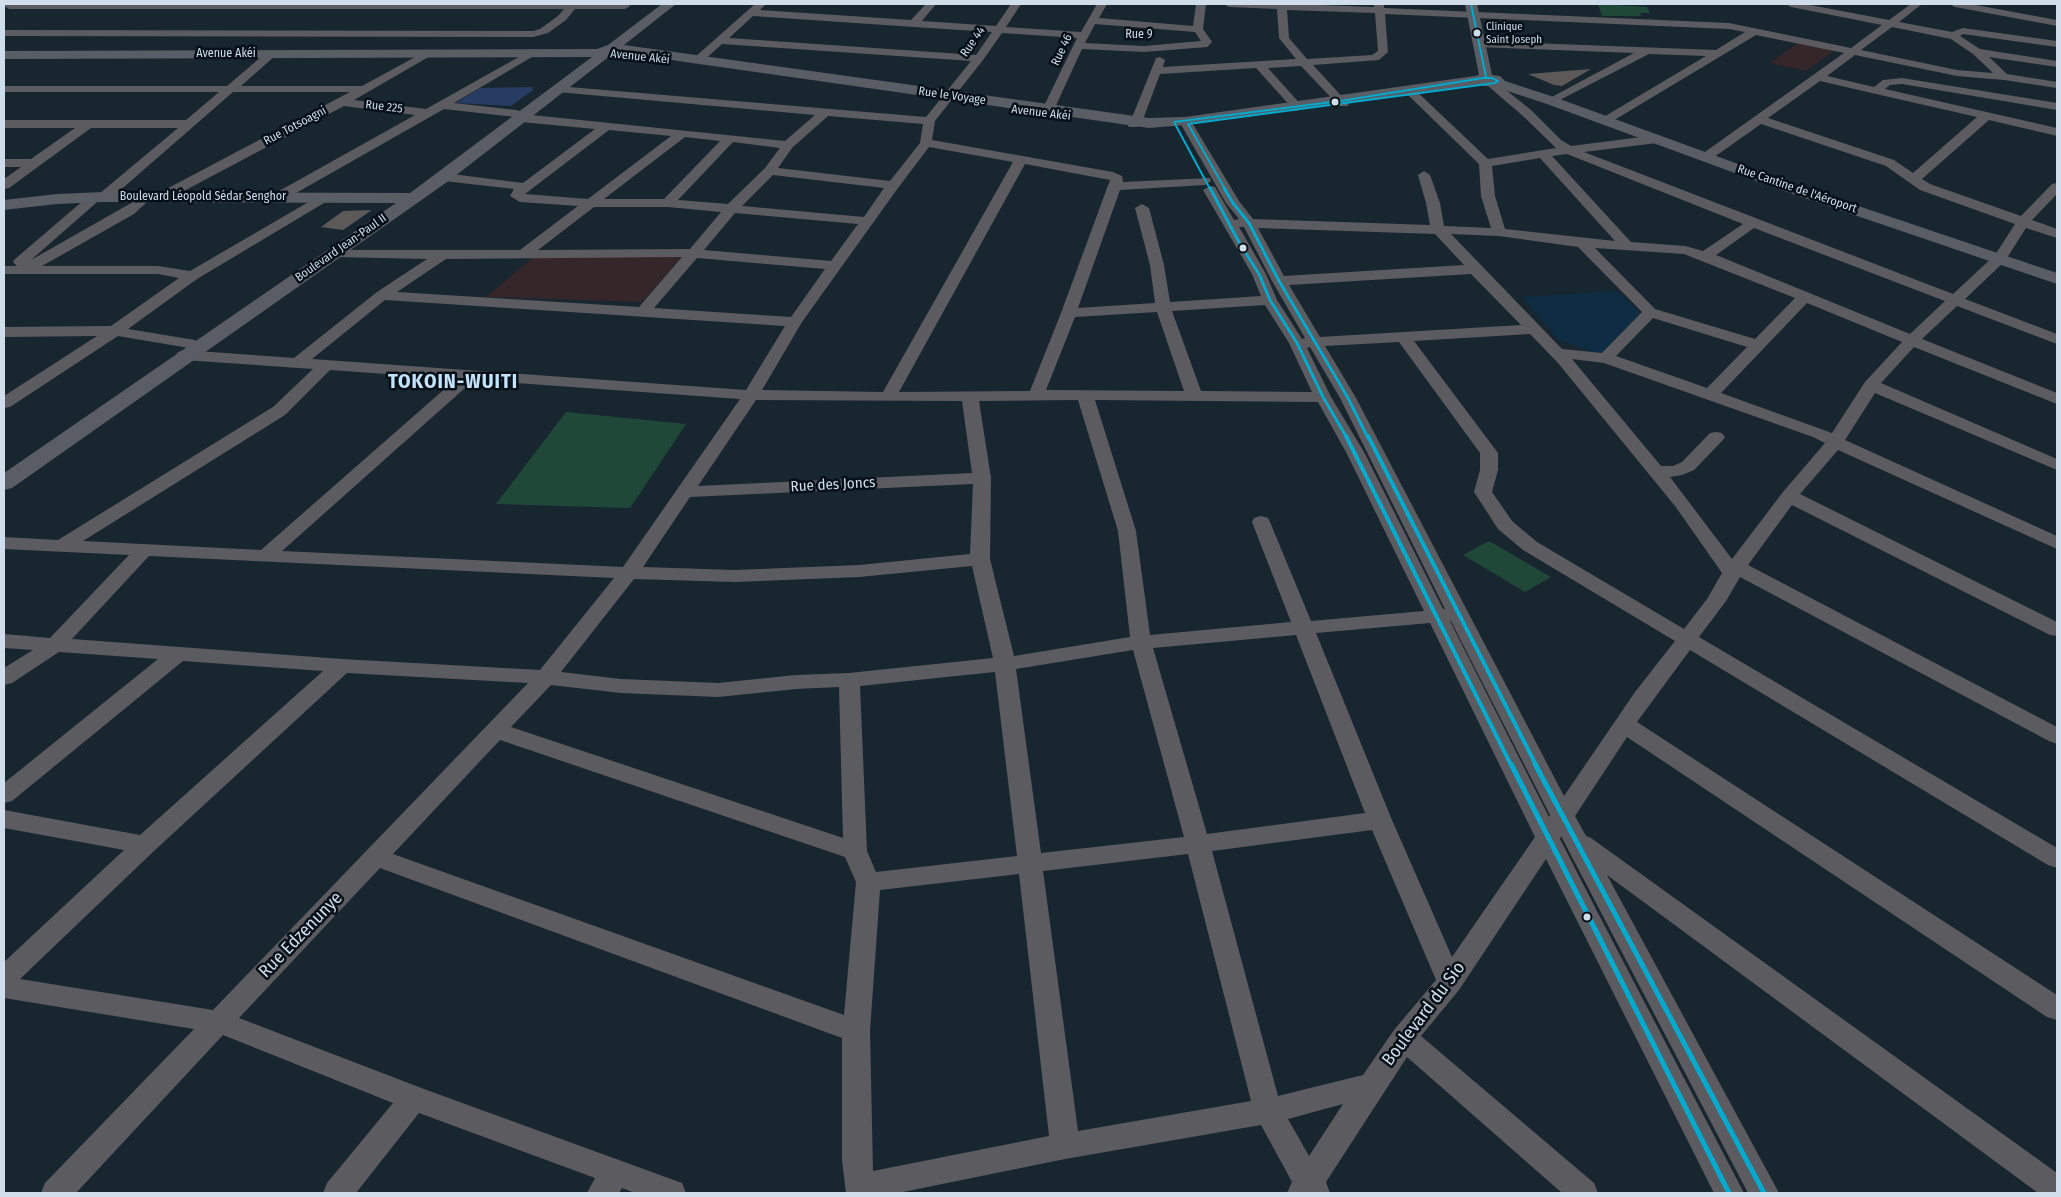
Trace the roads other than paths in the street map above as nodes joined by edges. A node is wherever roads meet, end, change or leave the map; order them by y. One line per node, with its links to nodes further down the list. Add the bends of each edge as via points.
1 (573, 4): 14 (street); 16 (street); 30 (street, via 562,18 538,33)
2 (663, 4): 41 (main road, Boulevard Jean-Paul II)
3 (670, 4): 41 (main road, Boulevard Jean-Paul II)
4 (761, 4): 20 (street)
5 (931, 4): 22 (street)
6 (1016, 4): 26 (street, Rue 44)
7 (1102, 4): 21 (street, Rue 46)
8 (1201, 4): 25 (street)
9 (1229, 4): 17 (street)
10 (1797, 4): 23 (street)
11 (1917, 4): 23 (street)
12 (1955, 4): 24 (street)
13 (222, 5): 14 (street); 15 (street); 29 (street)
14 (431, 5): 30 (street)
15 (8, 6)
16 (624, 6)
17 (1282, 6): 18 (street); 51 (street, via 1284,38)
18 (1379, 7): 19 (street); 51 (street, via 1381,55 1367,60)
19 (1472, 9): 27 (street, via 1590,15); 34 (main road)
20 (752, 13): 22 (street); 33 (street)
21 (1092, 21): 25 (street); 31 (street, Rue 46)
22 (914, 24): 26 (street)
23 (1890, 24): 32 (street); 39 (street)
24 (2057, 24)
25 (1198, 28): 37 (street, Rue 9, via 1206,42 1203,45)
26 (999, 29): 31 (street); 49 (street, Rue 44)
27 (1755, 31): 39 (street); 45 (street)
28 (4, 33): 29 (street)
29 (182, 34): 30 (street); 46 (street)
30 (403, 34): 43 (street)
31 (1084, 35): 36 (street, Rue 46)
32 (1954, 36): 35 (street, via 1962,32); 42 (street)
33 (720, 41): 49 (street); 50 (street)
34 (1478, 44): 38 (street); 57 (main road)
35 (2057, 44)
36 (1079, 46): 37 (street, Rue 9); 72 (street, Rue 46)
37 (1163, 48): 54 (street)
38 (1648, 50): 45 (street); 66 (street)
39 (1853, 51): 55 (street, via 1957,73); 56 (street)
40 (533, 52): 41 (main road, Avenue Akéi); 44 (main road, Avenue Akéi); 69 (street)
41 (603, 52): 50 (main road, Rue le Voyage); 62 (main road, Boulevard Jean-Paul II); 65 (main road, Avenue Akéi); 75 (main road, Boulevard Jean-Paul II)
42 (1977, 52): 52 (street); 55 (street)
43 (384, 53): 44 (main road, Avenue Akéi); 47 (main road, Avenue Akéi)
44 (428, 53): 61 (street, Rue Totsoagni)
45 (1718, 53): 79 (street)
46 (156, 54): 47 (main road, Avenue Akéi); 48 (main road, Avenue Akéi)
47 (272, 54): 60 (street)
48 (5, 56)
49 (979, 58): 65 (street, Rue 44)
50 (699, 60): 65 (main road, Rue le Voyage)
51 (1305, 64): 53 (street); 68 (street)
52 (2057, 64)
53 (1260, 66): 54 (street); 71 (street)
54 (1156, 71): 83 (street)
55 (2004, 76): 58 (street)
56 (1818, 78): 63 (street); 77 (street)
57 (1488, 81): 64 (main road); 66 (main road, Rue Cantine de l'Aéroport); 92 (street)
58 (2057, 85)
59 (4, 89): 60 (street)
60 (230, 89): 61 (street); 82 (street)
61 (362, 89): 67 (street, Rue Totsoagni)
62 (557, 89): 74 (street); 75 (main road, Boulevard Jean-Paul II)
63 (1876, 91): 70 (street, via 1887,82 1902,81); 76 (street)
64 (1411, 92): 68 (main road); 98 (street)
65 (947, 98): 72 (main road, Avenue Akéi); 78 (street, Rue 44)
66 (1545, 99): 79 (main road, Rue Cantine de l'Aéroport)
67 (342, 102): 73 (street, Rue 225); 109 (street, Rue Totsoagni)
68 (1342, 102): 71 (main road); 84 (main road)
69 (442, 104): 73 (street); 75 (street)
70 (2057, 106)
71 (1297, 107): 84 (main road)
72 (1047, 112): 83 (main road, Avenue Akéi)
73 (427, 113): 110 (street)
74 (824, 113): 78 (street); 91 (street)
75 (519, 116): 85 (street); 101 (main road, Boulevard Jean-Paul II); 113 (main road, Boulevard Jean-Paul II)
76 (1986, 116): 86 (street); 102 (street)
77 (1759, 119): 94 (street); 102 (street, via 1890,162)
78 (929, 121): 90 (street)
79 (1606, 121): 89 (main road, Rue Cantine de l'Aéroport)
80 (4, 124): 81 (street)
81 (88, 124): 82 (street); 97 (street)
82 (189, 124): 111 (street)
83 (1139, 124): 84 (main road, Avenue Akéi)
84 (1181, 125): 103 (street); 123 (street, via 1233,203)
85 (605, 127): 87 (street); 107 (street)
86 (2057, 132)
87 (682, 133): 88 (street); 115 (street)
88 (729, 139): 91 (street); 116 (street)
89 (1657, 139): 92 (street); 94 (main road, Rue Cantine de l'Aéroport)
90 (926, 143): 95 (street); 104 (street, Rue Edzenunye)
91 (788, 145): 99 (street)
92 (1570, 151): 93 (street); 124 (street)
93 (1543, 154): 98 (street); 129 (street)
94 (1706, 157): 135 (main road, Rue Cantine de l'Aéroport)
95 (1020, 160): 106 (street, via 1113,176 1117,179); 173 (street)
96 (4, 163): 97 (street)
97 (35, 163): 105 (street)
98 (1485, 164): 126 (street, via 1488,196)
99 (770, 171): 104 (street); 118 (street)
100 (1424, 175): 125 (street)
101 (444, 177): 107 (street); 113 (main road, Boulevard Jean-Paul II)
102 (1914, 179): 122 (street, via 1925,187)
103 (1205, 182): 106 (street); 123 (street)
104 (893, 185): 121 (street, Rue Edzenunye)
105 (4, 186)
106 (1115, 186): 149 (street)
107 (526, 187): 115 (street, via 516,195 518,198)
108 (2056, 189): 122 (street, Boulevard du Sio)
109 (160, 198): 110 (main road, Boulevard Léopold Sédar Senghor); 111 (main road, Boulevard Léopold Sédar Senghor)
110 (277, 198): 112 (main road, Boulevard Léopold Sédar Senghor)
111 (96, 200): 114 (main road, Boulevard Léopold Sédar Senghor); 117 (main road, Boulevard Léopold Sédar Senghor, via 57,199); 120 (main road, Boulevard Léopold Sédar Senghor); 138 (street)
112 (320, 200): 113 (main road, Boulevard Léopold Sédar Senghor); 114 (main road, Boulevard Léopold Sédar Senghor); 139 (street)
113 (395, 201): 130 (main road, Boulevard Jean-Paul II); 159 (main road, Boulevard Jean-Paul II)
114 (140, 202): 138 (street, via 129,212)
115 (589, 203): 116 (street); 132 (street)
116 (668, 203): 118 (street)
117 (4, 205)
118 (732, 208): 121 (street); 131 (street)
119 (1142, 208): 146 (street, via 1157,265)
120 (4, 210)
121 (868, 221): 136 (street, Rue Edzenunye)
122 (2023, 222): 127 (street); 135 (street, Boulevard du Sio)
123 (1239, 223): 125 (street); 141 (street); 144 (street)
124 (1753, 224): 134 (street); 145 (street)
125 (1437, 228): 126 (street); 137 (street)
126 (1499, 232): 128 (street)
127 (2057, 234)
128 (1582, 243): 129 (street); 148 (street)
129 (1626, 245): 134 (street, via 1680,249)
130 (335, 252): 133 (street); 159 (main road, Boulevard Jean-Paul II)
131 (693, 253): 132 (street); 136 (street); 147 (street)
132 (524, 254): 133 (street)
133 (443, 255): 142 (street)
134 (1705, 256): 143 (street)
135 (2000, 258): 140 (main road, Rue Cantine de l'Aéroport); 145 (street, Boulevard du Sio)
136 (836, 266): 150 (street, Rue Edzenunye)
137 (1474, 269): 141 (street); 151 (street)
138 (10, 271): 139 (street, via 158,270)
139 (192, 276): 152 (street)
140 (2057, 279)
141 (1279, 281): 157 (street)
142 (382, 296): 147 (street); 162 (street)
143 (1804, 297): 156 (street); 158 (street)
144 (1270, 300): 146 (street); 157 (street)
145 (1954, 300): 155 (street); 156 (street, Boulevard du Sio)
146 (1163, 306): 149 (street); 171 (street)
147 (644, 312): 150 (street)
148 (1650, 312): 158 (street); 161 (street)
149 (1069, 313): 168 (street)
150 (795, 322): 166 (street, Rue Edzenunye)
151 (1534, 329): 154 (street); 160 (street)
152 (115, 331): 153 (street); 159 (street); 172 (street)
153 (4, 332)
154 (1404, 337): 157 (street); 198 (street, via 1489,454 1483,492 1505,525 1530,546)
155 (2057, 339)
156 (1912, 340): 165 (street, Boulevard du Sio); 175 (street)
157 (1306, 343): 174 (street); 194 (street, via 1368,436)
158 (1758, 345): 169 (street)
159 (187, 349): 162 (street); 180 (main road, Boulevard Jean-Paul II); 182 (main road, Boulevard Jean-Paul II)
160 (1557, 353): 161 (street); 179 (street)
161 (1606, 358): 169 (street)
162 (296, 364): 163 (street)
163 (325, 366): 164 (street); 188 (street, via 279,411)
164 (469, 376): 166 (street); 190 (street)
165 (1871, 385): 177 (street, Boulevard du Sio); 178 (street)
166 (751, 394): 173 (street); 183 (street, Rue Edzenunye)
167 (1085, 394): 168 (street); 171 (street); 200 (street, via 1127,531)
168 (1036, 395): 170 (street)
169 (1710, 395): 177 (street, via 1819,433)
170 (970, 396): 173 (street); 181 (street)
171 (1194, 396): 174 (street)
172 (8, 397)
173 (888, 397)
174 (1323, 397): 195 (street, via 1355,452)
175 (2057, 399)
176 (1716, 437): 179 (street, via 1688,466 1676,471)
177 (1835, 442): 184 (street, Boulevard du Sio); 187 (street)
178 (2057, 465)
179 (1657, 472): 192 (street)
180 (4, 473)
181 (982, 478): 183 (street, Rue des Joncs); 191 (street)
182 (4, 483)
183 (685, 492): 193 (street, Rue Edzenunye)
184 (1789, 496): 192 (street, Boulevard du Sio); 197 (street)
185 (1262, 522): 196 (street)
186 (4, 542): 188 (street)
187 (2057, 542)
188 (63, 545): 189 (street)
189 (144, 550): 190 (street); 201 (street)
190 (266, 555): 193 (street)
191 (980, 559): 193 (street, via 808,574); 203 (street)
192 (1734, 570): 198 (street, Boulevard du Sio, via 1716,602); 210 (street)
193 (629, 573): 205 (street, Rue Edzenunye)
194 (1458, 614): 195 (street); 214 (street)
195 (1437, 616): 196 (street); 214 (street)
196 (1303, 627): 200 (street); 213 (street)
197 (2057, 630)
198 (1687, 638): 208 (street, Boulevard du Sio); 220 (street)
199 (4, 641): 201 (street)
200 (1141, 642): 203 (street); 216 (street)
201 (56, 644): 202 (street); 206 (street)
202 (178, 654): 204 (street); 211 (street)
203 (1005, 664): 207 (street); 221 (street)
204 (342, 666): 205 (street); 217 (street)
205 (546, 677): 207 (street, via 621,686 718,690); 209 (street, Rue Edzenunye)
206 (4, 678)
207 (849, 680): 218 (street)
208 (1625, 725): 214 (street, Boulevard du Sio); 226 (street)
209 (495, 730): 218 (street); 219 (street, Rue Edzenunye)
210 (2057, 736)
211 (4, 795)
212 (4, 819): 217 (street)
213 (1380, 820): 216 (street); 224 (street)
214 (1556, 826): 215 (street); 224 (street, Boulevard du Sio); 242 (street, via 1590,923)
215 (1576, 840): 237 (street); 243 (street)
216 (1198, 844): 221 (street); 232 (street)
217 (145, 845): 223 (street)
218 (855, 850): 222 (street)
219 (376, 857): 227 (street, Rue Edzenunye); 228 (street)
220 (2057, 859)
221 (1028, 864): 222 (street); 233 (street)
222 (868, 882): 228 (street)
223 (4, 978)
224 (1450, 982): 229 (street, Boulevard du Sio)
225 (4, 987): 227 (street)
226 (2057, 1009)
227 (219, 1022): 231 (street); 238 (street, Rue Edzenunye)
228 (856, 1031): 235 (street, via 857,1160)
229 (1404, 1038): 230 (street, Boulevard du Sio); 241 (street)
230 (1372, 1085): 232 (street); 236 (street, Boulevard du Sio)
231 (414, 1098): 234 (street); 239 (street)
232 (1268, 1111): 233 (street); 236 (street)
233 (1065, 1146): 235 (street)
234 (609, 1183): 240 (street)
235 (861, 1190)
236 (1310, 1190)
237 (2057, 1190)
238 (56, 1193)
239 (338, 1193)
240 (671, 1193)
241 (1583, 1193)
242 (1729, 1193)
243 (1764, 1193)

